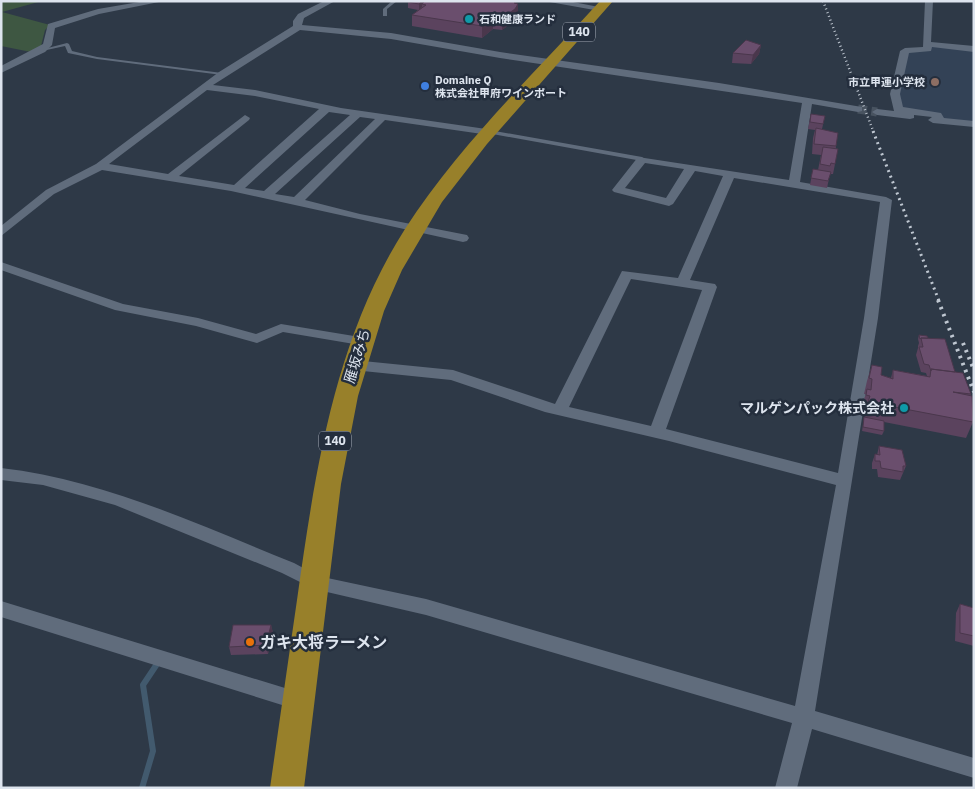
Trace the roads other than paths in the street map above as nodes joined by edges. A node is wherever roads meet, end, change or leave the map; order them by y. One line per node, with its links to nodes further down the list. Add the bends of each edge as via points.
1 (160, 1): 11 (street, via 98,12 51,26 47,45)
2 (331, 1): 8 (street, via 301,16 297,21)
3 (395, 1): 7 (lane, via 385,9)
4 (548, 1): 6 (street)
5 (929, 1): 9 (street)
6 (604, 5): 12 (highway, 雁坂みち / 140)
7 (384, 15)
8 (298, 27): 12 (street, via 391,36); 14 (street)
9 (926, 44): 10 (street); 23 (street, via 928,48 922,51 905,51 895,94 898,109 937,115)
10 (974, 49)
11 (42, 50): 13 (street); 14 (lane, via 67,44 70,52 97,58)
12 (551, 62): 16 (street); 25 (highway, 雁坂みち / 140)
13 (1, 70)
14 (222, 74): 15 (street)
15 (205, 87): 17 (street, via 262,94); 27 (street)
16 (807, 101): 18 (street); 31 (street)
17 (328, 108): 20 (street); 32 (street)
18 (858, 109)
19 (877, 112): 23 (street)
20 (357, 114): 22 (street); 33 (street)
21 (245, 118): 30 (street)
22 (382, 118): 25 (street); 34 (street)
23 (941, 121): 24 (street)
24 (974, 124)
25 (489, 132): 26 (lane); 35 (highway, 雁坂みち / 140)
26 (642, 159): 28 (street); 28 (street, via 618,190 669,202)
27 (100, 166): 30 (street); 36 (street, via 50,192)
28 (691, 168): 29 (street)
29 (730, 174): 31 (street); 39 (street)
30 (170, 178): 32 (street)
31 (794, 185): 45 (street, via 886,200)
32 (237, 189): 33 (street)
33 (267, 196): 34 (street)
34 (296, 202): 35 (street)
35 (414, 230): 37 (street); 40 (highway, 雁坂みち / 140, via 389,274)
36 (1, 232)
37 (463, 238)
38 (1, 266): 40 (street, via 120,306 198,322 257,339 281,328)
39 (682, 282): 42 (street, via 628,274); 43 (street, via 710,287)
40 (360, 340): 41 (highway, 雁坂みち / 140)
41 (353, 365): 42 (street, via 453,375); 46 (highway, 雁坂みち / 140, via 339,420)
42 (560, 410): 43 (street)
43 (657, 432): 45 (street)
44 (1, 474): 46 (street, via 43,479 120,500 288,568)
45 (845, 481): 49 (street)
46 (314, 582): 48 (highway, 雁坂みち / 140); 49 (street, via 426,607)
47 (1, 609): 48 (street)
48 (298, 700): 51 (highway, 雁坂みち / 140)
49 (804, 716): 50 (street); 52 (street)
50 (974, 768)
51 (287, 788)
52 (786, 788)

